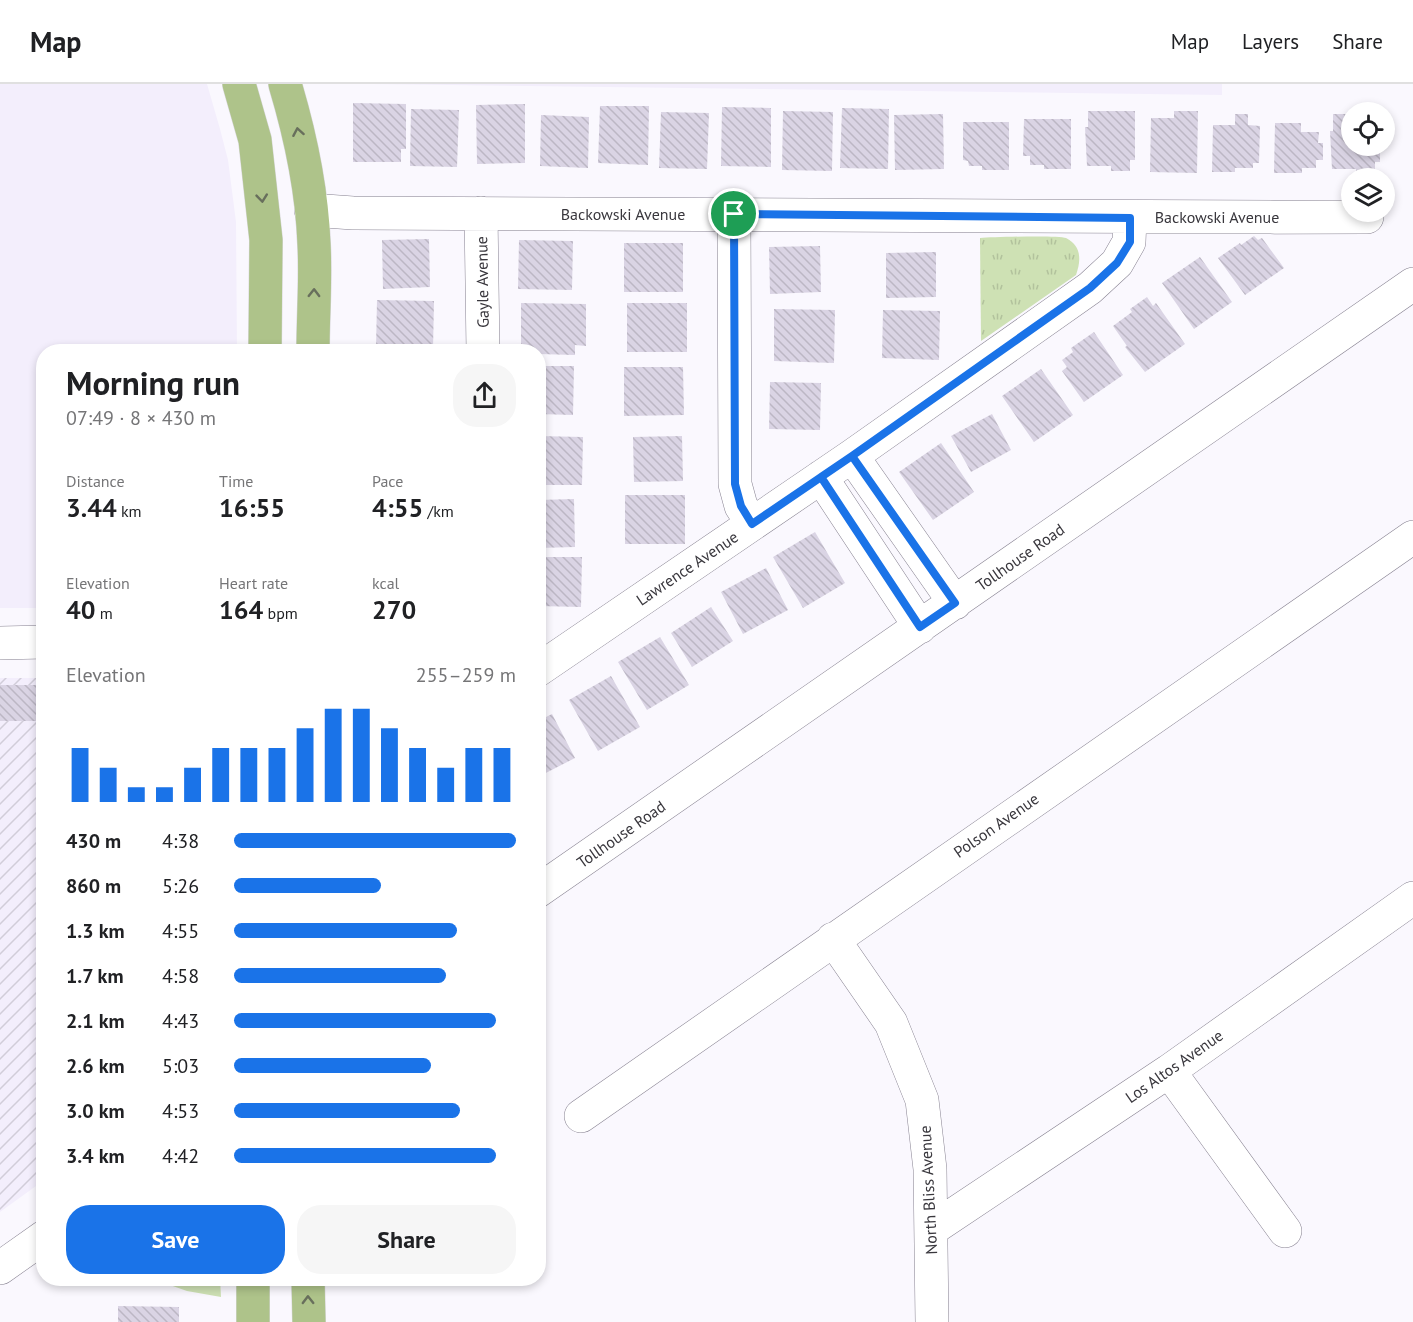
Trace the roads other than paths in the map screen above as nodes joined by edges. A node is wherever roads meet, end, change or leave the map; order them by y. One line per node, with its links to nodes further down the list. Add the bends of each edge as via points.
1 (239, 84): 9 (main road, one-way to 9, via 255,140 266,240)
2 (285, 84): 3 (main road, one-way to 2)
3 (311, 210): 4 (street, Backowski Avenue); 10 (main road, one-way to 3)
4 (481, 213): 5 (street, Backowski Avenue); 11 (street, Gayle Avenue)
5 (734, 214): 7 (street, Backowski Avenue); 14 (street, via 735,484 741,506)
6 (1341, 217): 7 (street, Backowski Avenue)
7 (1130, 218): 12 (street, Lawrence Avenue, via 1130,242 1117,263 1090,288)
8 (1413, 284): 16 (street, Tollhouse Road)
9 (265, 344)
10 (313, 344)
11 (483, 344)
12 (852, 456): 13 (street, Lawrence Avenue); 16 (street)
13 (821, 477): 14 (street, Lawrence Avenue); 17 (street)
14 (752, 524): 20 (street, Lawrence Avenue)
15 (1413, 537): 23 (street, Polson Avenue)
16 (955, 603): 17 (street, Tollhouse Road)
17 (920, 627): 21 (street, Tollhouse Road)
18 (36, 642): 19 (street)
19 (0, 643)
20 (546, 665)
21 (546, 885)
22 (1413, 898): 24 (street, Los Altos Avenue)
23 (833, 939): 25 (street, Polson Avenue); 26 (street, North Bliss Avenue, via 891,1023 922,1100)
24 (1169, 1071): 26 (street, Los Altos Avenue); 27 (street)
25 (580, 1116)
26 (932, 1229): 34 (street, North Bliss Avenue)
27 (1285, 1231)
28 (36, 1243): 29 (street)
29 (0, 1268)
30 (253, 1286): 32 (main road)
31 (308, 1286): 33 (main road, one-way to 31)
32 (253, 1322)
33 (309, 1322)
34 (932, 1322)

